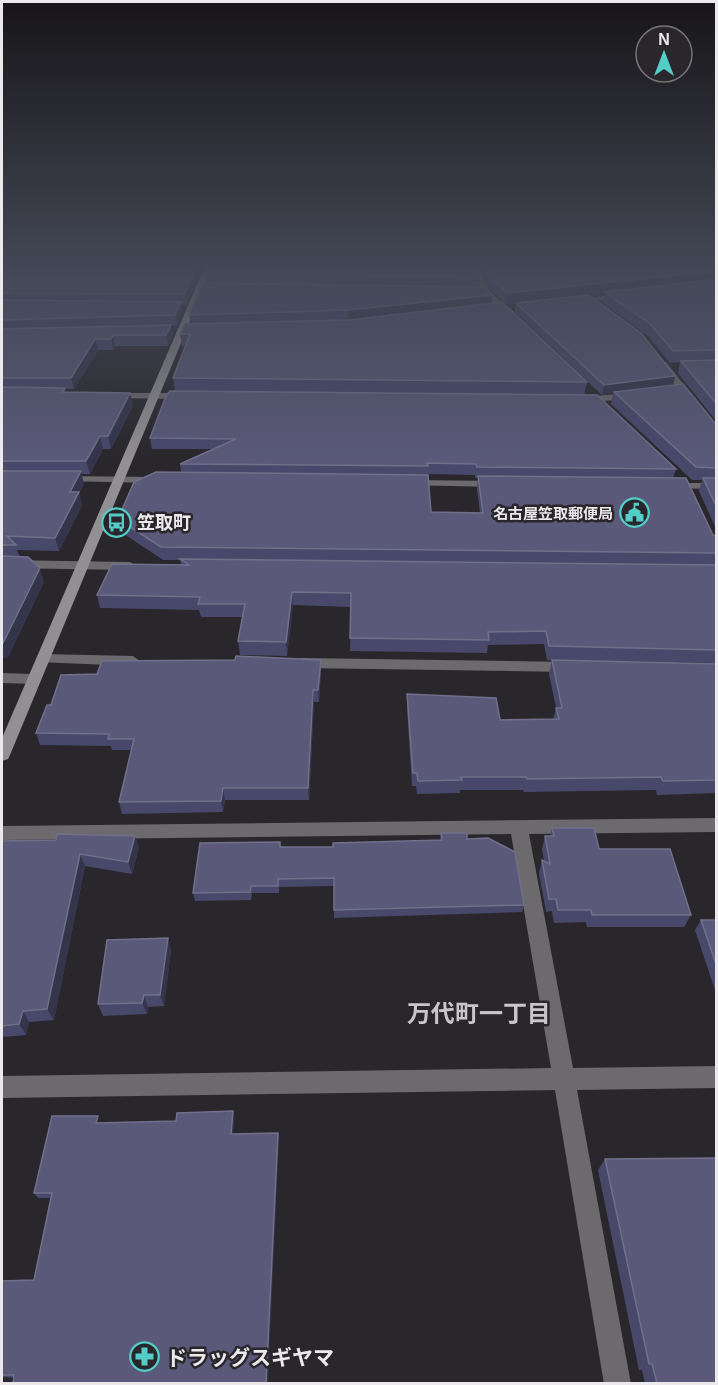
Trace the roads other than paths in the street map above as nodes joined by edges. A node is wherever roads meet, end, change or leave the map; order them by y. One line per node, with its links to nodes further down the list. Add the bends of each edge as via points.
1 (182, 331): 6 (street)
2 (655, 354): 11 (street, via 671,368 680,390)
3 (590, 392): 9 (street)
4 (95, 395): 6 (street)
5 (642, 395): 9 (street)
6 (154, 396): 7 (street); 13 (street)
7 (189, 396)
8 (575, 400): 9 (street)
9 (599, 400): 10 (street)
10 (607, 408)
11 (717, 431)
12 (48, 479): 13 (street)
13 (119, 480): 14 (street); 20 (street)
14 (166, 480)
15 (391, 483): 16 (street)
16 (510, 484)
17 (652, 486): 18 (street)
18 (717, 486)
19 (2, 564): 20 (street)
20 (83, 565): 21 (street); 22 (street)
21 (142, 566)
22 (43, 660): 23 (street); 27 (street)
23 (149, 661)
24 (291, 663): 25 (street)
25 (586, 668)
26 (2, 678): 27 (street)
27 (34, 679): 28 (street)
28 (2, 755)
29 (717, 825): 30 (street)
30 (519, 828): 31 (street); 33 (street)
31 (2, 833)
32 (717, 1077): 33 (street)
33 (564, 1079): 34 (street); 35 (street)
34 (2, 1087)
35 (618, 1383)

